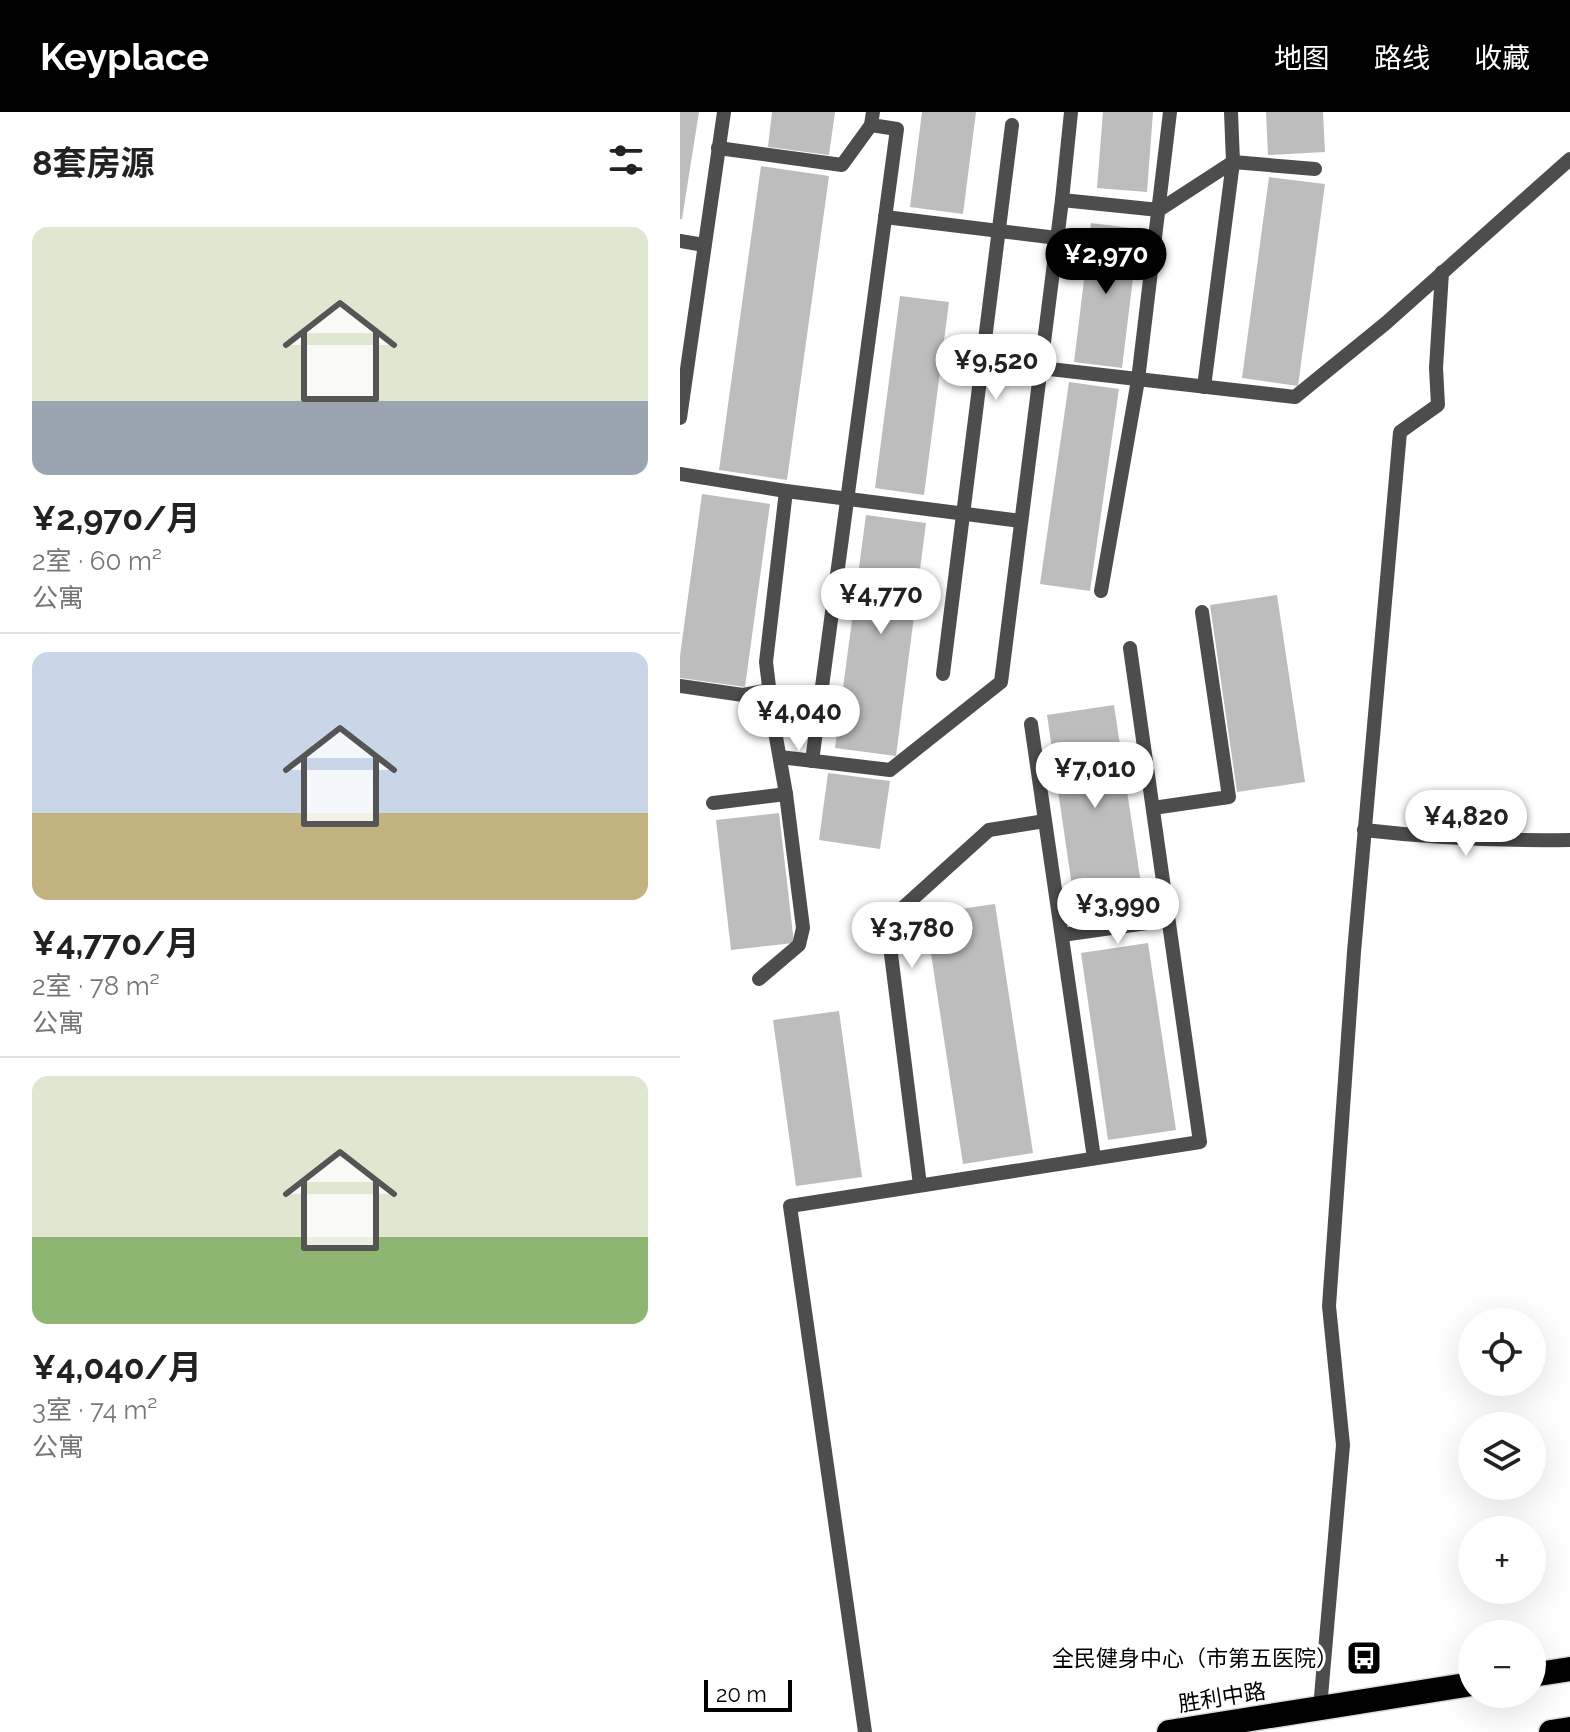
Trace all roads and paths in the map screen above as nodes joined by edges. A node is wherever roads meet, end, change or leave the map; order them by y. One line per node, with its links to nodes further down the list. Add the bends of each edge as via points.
1 (724, 112): 7 (street)
2 (1071, 112): 11 (street)
3 (1170, 112): 12 (street)
4 (1231, 112): 9 (street)
5 (872, 118): 7 (street, via 842,165); 13 (street, via 897,129)
6 (1012, 125): 14 (street)
7 (718, 148): 17 (street)
8 (1570, 159): 18 (street)
9 (1233, 162): 10 (street); 12 (street); 21 (street)
10 (1315, 169)
11 (1062, 200): 12 (street); 15 (street)
12 (1159, 210): 20 (street)
13 (885, 217): 14 (street); 25 (street)
14 (999, 231): 15 (street); 26 (street)
15 (1057, 238): 19 (street)
16 (680, 241): 17 (street)
17 (704, 245): 22 (street)
18 (1442, 272): 21 (street, via 1295,397); 41 (street, via 1438,405 1400,432)
19 (1041, 368): 20 (street); 27 (street)
20 (1138, 380): 21 (street); 28 (street)
21 (1204, 387)
22 (680, 418)
23 (680, 474): 24 (street)
24 (786, 491): 25 (street); 33 (street, via 766,662)
25 (846, 499): 26 (street); 36 (street)
26 (963, 514): 27 (street); 31 (street)
27 (1021, 521): 36 (street, via 1001,682 890,770)
28 (1101, 591)
29 (1202, 612): 39 (street, via 1229,797)
30 (1130, 648): 39 (street)
31 (943, 674)
32 (680, 686): 33 (street, via 743,695)
33 (770, 690): 35 (street)
34 (1031, 724): 40 (street)
35 (780, 757): 36 (street); 37 (street)
36 (812, 761)
37 (786, 794): 38 (street); 45 (street, via 803,928 799,945)
38 (713, 803)
39 (1153, 808): 43 (street)
40 (1045, 821): 44 (street); 47 (street, via 989,830 887,922)
41 (1364, 830): 42 (street, via 1503,841); 51 (street, via 1329,1306 1343,1445)
42 (1570, 840)
43 (1168, 920): 44 (street); 46 (street, via 1200,1142)
44 (1062, 935): 46 (street)
45 (759, 979)
46 (1094, 1158): 47 (street)
47 (920, 1185): 54 (street, via 790,1206)
48 (1570, 1669): 49 (highway)
49 (1546, 1673)
50 (1458, 1686): 51 (highway, 胜利中路)
51 (1320, 1708): 52 (highway, 胜利中路)
52 (1243, 1726): 55 (highway, 胜利中路)
53 (1570, 1729): 56 (highway)
54 (865, 1732)
55 (1169, 1732)
56 (1551, 1732)

